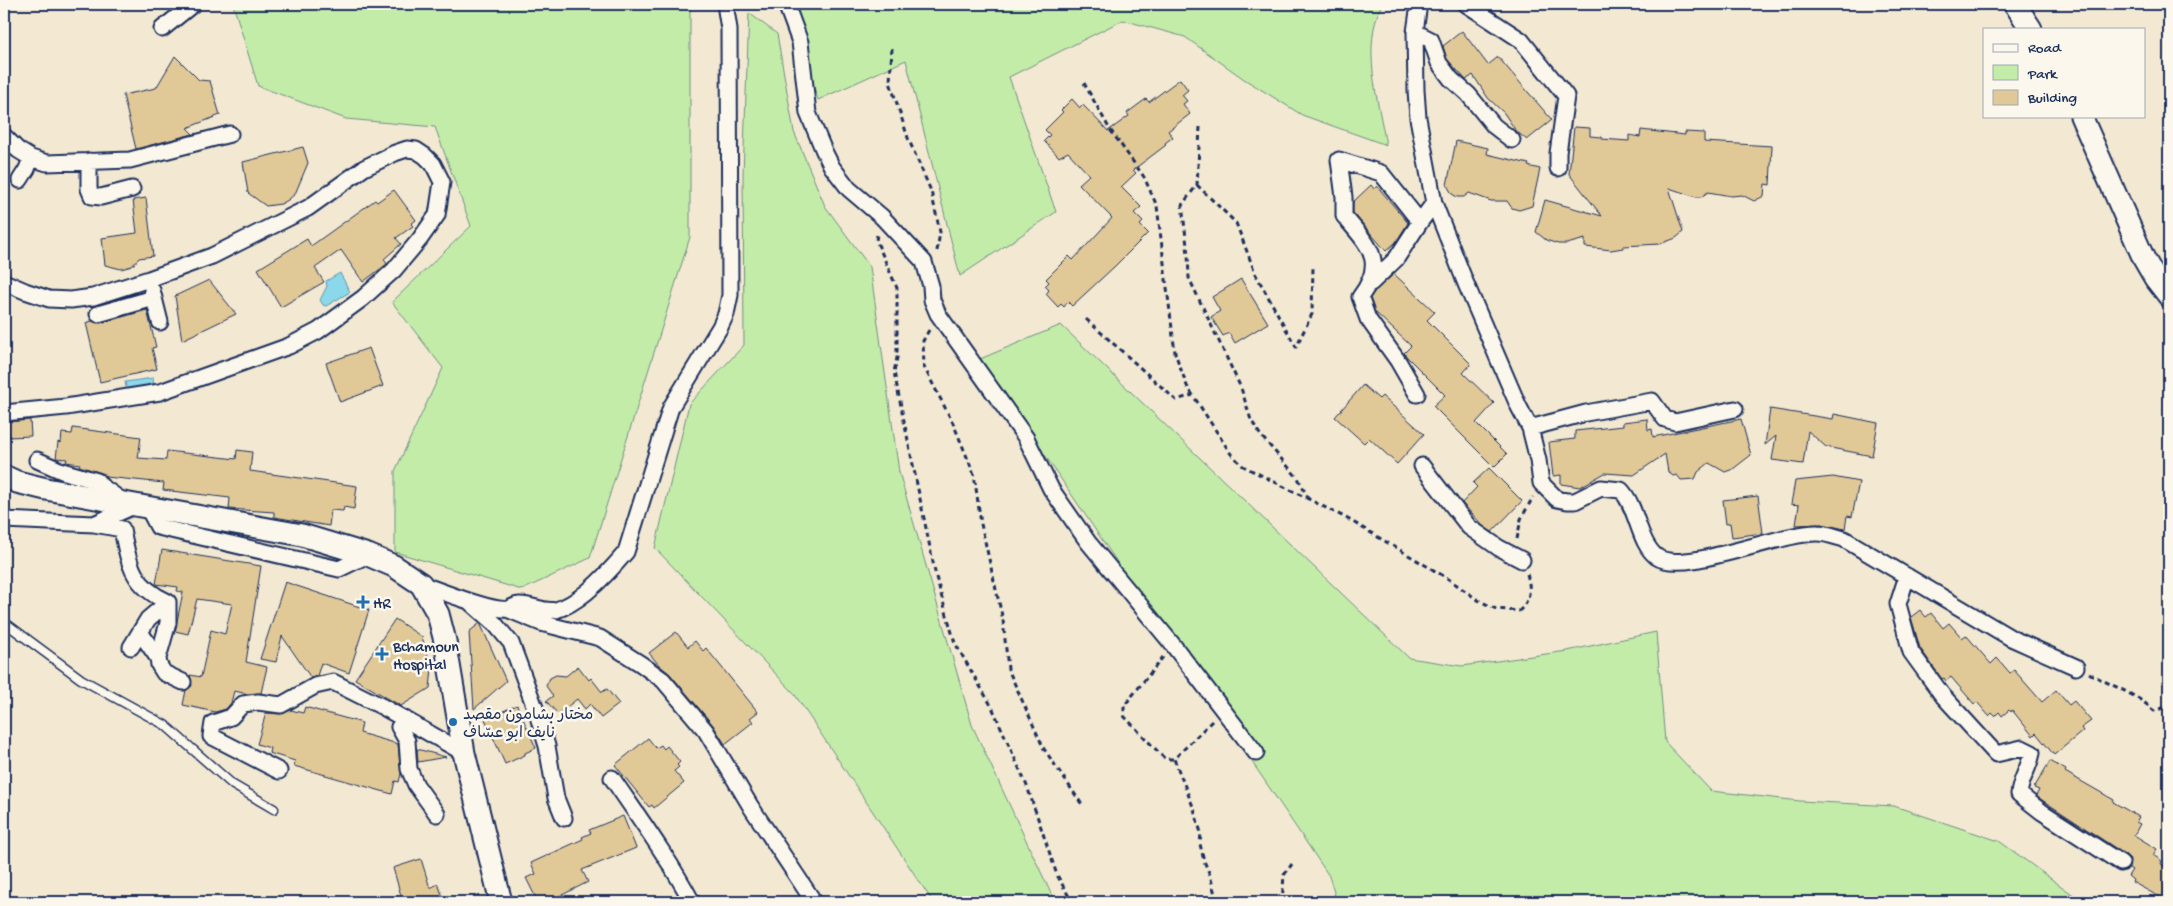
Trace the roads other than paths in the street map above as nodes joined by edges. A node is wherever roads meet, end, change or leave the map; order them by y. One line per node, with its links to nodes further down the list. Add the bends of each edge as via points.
1 (193, 4): 8 (street)
2 (725, 4): 43 (street, via 729,29 731,263 726,314 671,407 626,552 611,570 556,610 519,605)
3 (786, 4): 52 (street, via 800,42 808,112 832,167 924,262 938,314 1026,438 1041,473 1065,510)
4 (1418, 4): 9 (street)
5 (1466, 4): 16 (street, via 1521,40 1566,96)
6 (2015, 4): 7 (main road)
7 (2030, 28)
8 (162, 29)
9 (1415, 32): 13 (street, via 1431,40 1439,63 1451,79 1494,126); 19 (street, via 1418,118)
10 (2082, 118): 24 (main road, via 2144,259)
11 (230, 134): 15 (street, via 130,160)
12 (4, 136): 14 (street)
13 (1512, 140)
14 (31, 158): 15 (street, via 46,163); 17 (street)
15 (89, 161): 18 (street, via 92,196 101,197)
16 (1558, 168)
17 (20, 180)
18 (132, 189)
19 (1434, 203): 20 (street); 31 (street)
20 (1420, 222): 23 (street, via 1396,259); 23 (street, via 1381,173 1339,160 1344,216 1365,242 1375,267)
21 (149, 278): 22 (street, via 93,297 71,300 49,299); 25 (street); 30 (street, via 212,256 308,208 364,168 394,153 416,150 433,164 442,182 438,215 420,240 363,298 318,331 289,346 160,392)
22 (4, 282)
23 (1370, 284): 28 (street, via 1360,297 1368,319)
24 (2169, 296)
25 (154, 298): 26 (street); 27 (street)
26 (98, 314)
27 (160, 322)
28 (1417, 394)
29 (1735, 409): 31 (street, via 1675,422 1665,419 1652,401 1586,413)
30 (4, 413)
31 (1530, 428): 39 (street, via 1541,483 1556,499 1575,501 1601,488 1621,490 1629,499 1644,538 1657,557 1684,562 1818,533 1844,539)
32 (37, 460): 35 (street, via 97,481)
33 (1422, 466): 38 (street, via 1468,527)
34 (4, 476): 35 (main road, via 46,489)
35 (137, 506): 37 (street); 40 (main road, via 302,535 368,555 394,566)
36 (4, 520): 37 (street)
37 (94, 524): 42 (street, via 122,529 131,569 142,585)
38 (1522, 560)
39 (1907, 576): 48 (street, via 2011,638); 58 (street, via 1898,604 1911,652 1943,696 1996,754 2022,748 2032,753 2020,780 2019,794)
40 (421, 584): 41 (street); 51 (main road, via 438,614 445,641)
41 (469, 601): 43 (street); 57 (street, via 511,643 547,746 556,798)
42 (168, 602): 45 (street, via 148,618); 47 (street, via 168,622)
43 (507, 609): 61 (street, via 541,623 600,638 663,680 706,731 751,807)
44 (4, 622): 55 (lane, via 81,679 165,725 232,785)
45 (140, 632): 46 (street); 47 (street)
46 (131, 647)
47 (158, 658): 49 (street, via 164,673)
48 (2076, 667)
49 (183, 682)
50 (405, 719): 51 (street); 53 (street, via 333,682 315,686 281,705 242,704 231,717 214,723 211,736); 56 (street, via 399,727 407,741 409,769 416,785)
51 (464, 753): 59 (main road)
52 (1256, 753)
53 (279, 770)
54 (612, 778): 60 (street)
55 (274, 809)
56 (437, 814)
57 (564, 818)
58 (2121, 863)
59 (501, 902)
60 (692, 902)
61 (814, 902)

